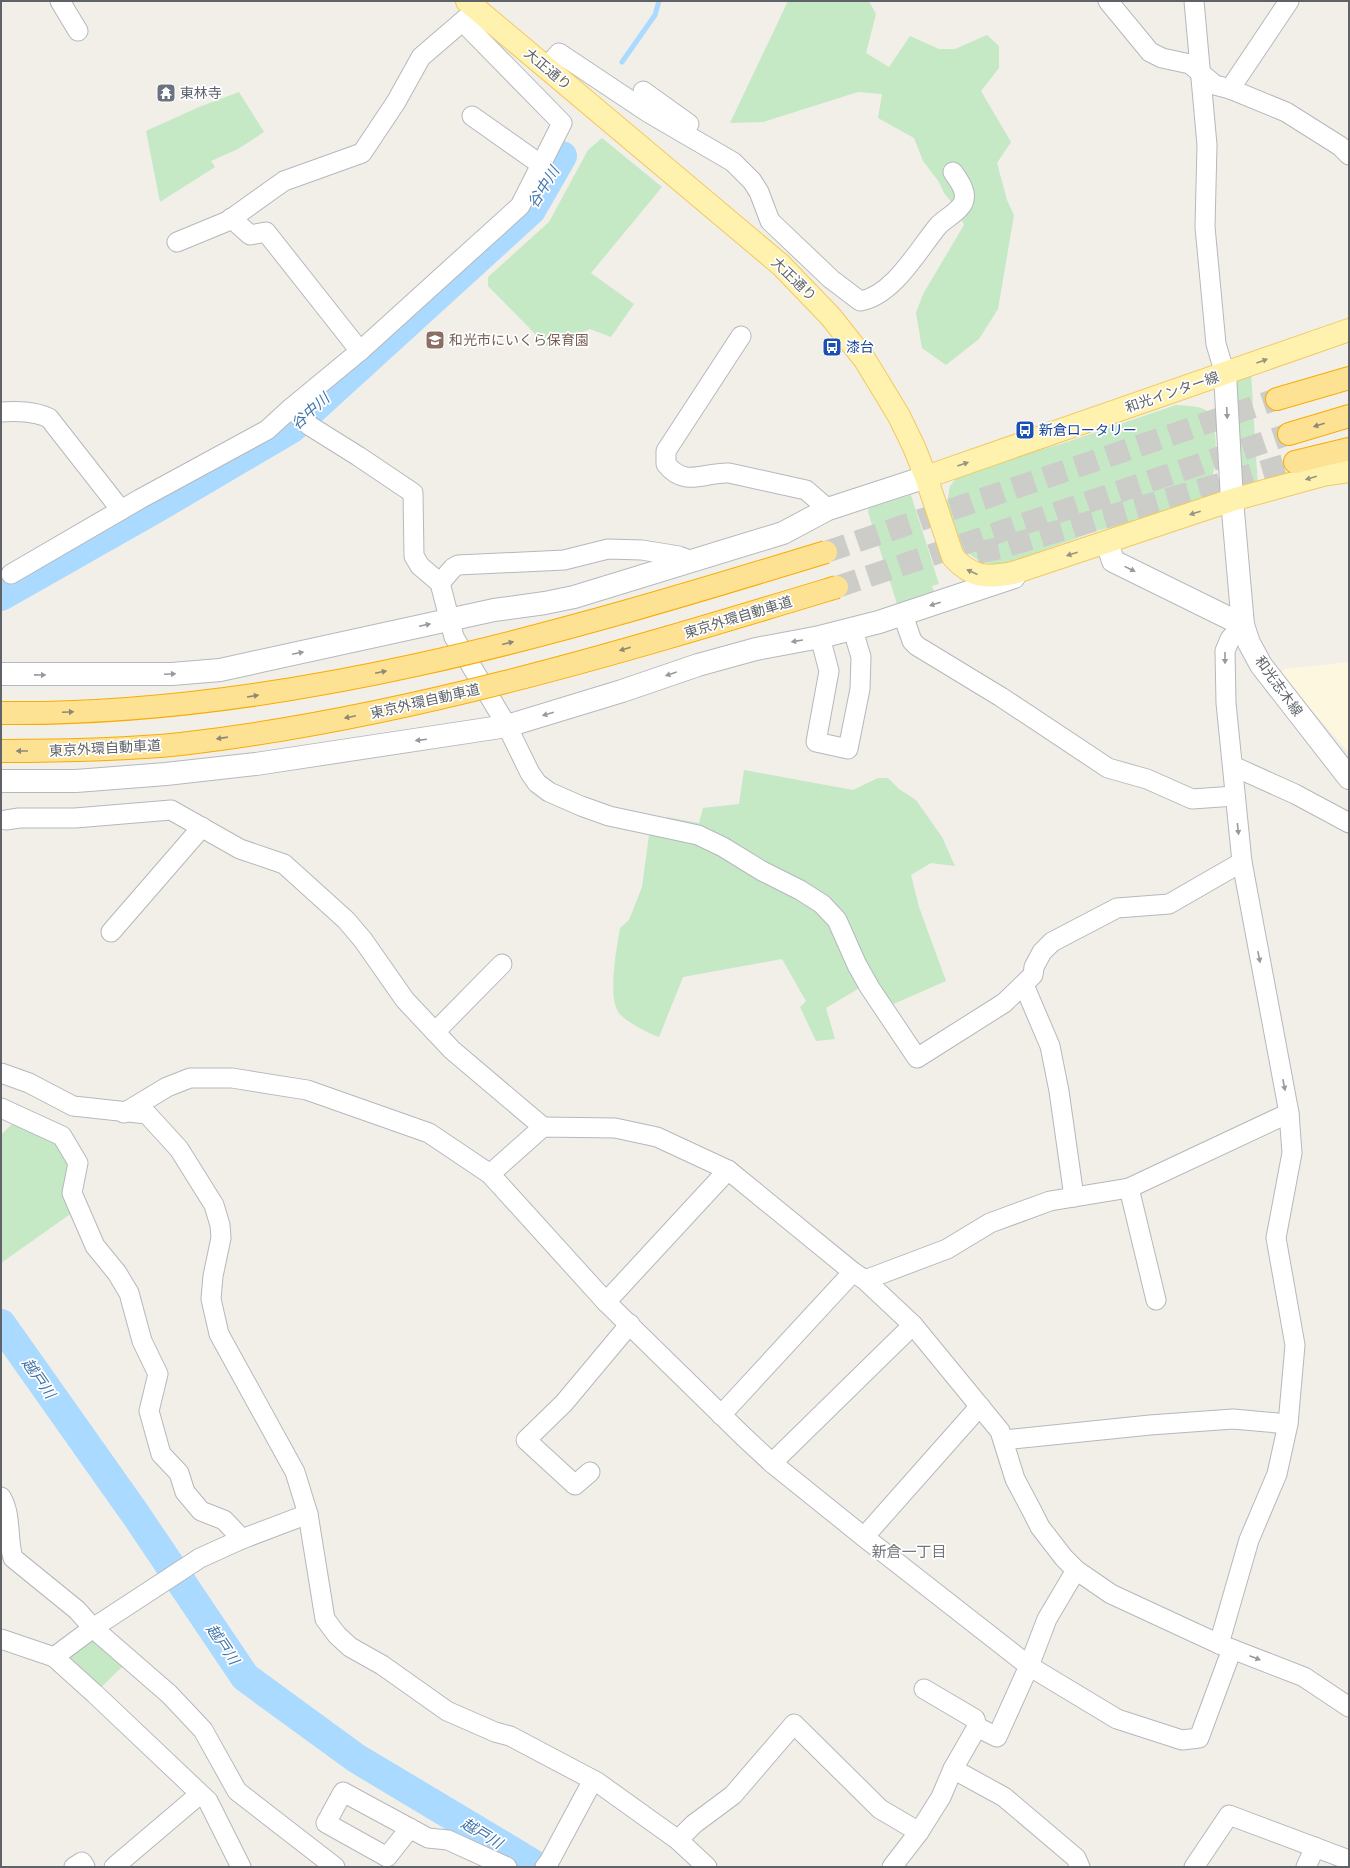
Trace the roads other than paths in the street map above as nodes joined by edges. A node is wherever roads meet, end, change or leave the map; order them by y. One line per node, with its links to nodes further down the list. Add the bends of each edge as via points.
1 (60, 1): 6 (street)
2 (1108, 1): 8 (street, via 1150,52 1162,58 1190,64)
3 (1194, 1): 8 (street)
4 (1289, 1): 9 (street)
5 (469, 11): 7 (main road, 大正通り); 14 (street, via 562,123); 16 (street, via 421,57 396,102 362,152 284,181)
6 (78, 31)
7 (546, 67): 13 (street, via 559,53 649,113); 33 (main road, 大正通り, via 781,265 807,291 865,360 882,386 911,441)
8 (1201, 73): 9 (street, via 1215,85); 21 (street, via 1207,145 1205,227 1216,344)
9 (1230, 89): 12 (street, via 1286,112)
10 (643, 91): 13 (street, via 709,139)
11 (472, 116): 14 (street)
12 (1346, 145)
13 (715, 152): 15 (street, via 733,162 752,181 770,221 831,279 860,301 869,300 895,281 939,225 963,202 962,184)
14 (540, 164): 20 (street, via 520,206)
15 (953, 172)
16 (231, 218): 17 (street); 20 (street, via 250,235 266,232)
17 (177, 242)
18 (1349, 330): 21 (main road, 和光インター線, one-way to 18)
19 (741, 336): 35 (street, via 666,451 666,464 677,476 685,478 729,473 806,490)
20 (360, 352): 27 (street)
21 (1225, 374): 33 (main road, 和光インター線, one-way to 21); 34 (street, 和光志木線, one-way to 34)
22 (1349, 374): 24 (highway)
23 (1349, 378): 24 (highway)
24 (1316, 388): 25 (highway)
25 (1277, 399)
26 (1, 412): 36 (street, via 39,413 49,418)
27 (299, 416): 36 (street, via 266,430); 42 (street, via 412,493 414,556 420,566)
28 (1349, 416): 29 (highway, one-way to 29)
29 (1289, 434)
30 (1349, 449): 31 (highway)
31 (1295, 462)
32 (1349, 471): 34 (main road, one-way to 34, via 1323,475)
33 (926, 477): 35 (street); 40 (main road, 大正通り, one-way to 33, via 1002,575 981,575 966,569 953,557 948,547)
34 (1232, 500): 37 (main road, one-way to 37); 46 (street, 和光志木線)
35 (828, 509): 39 (street, via 783,534)
36 (121, 510): 41 (street)
37 (1107, 542): 40 (main road, one-way to 40); 46 (street, one-way to 46, via 1113,561)
38 (826, 552): 50 (highway, one-way to 38, bridge, via 176,706 330,683 521,640 668,600)
39 (692, 561): 42 (street, via 679,556 642,550 608,549 564,560 458,565 452,568); 45 (street, via 574,597)
40 (1050, 561): 44 (street, one-way to 44, via 1012,578)
41 (11, 574)
42 (440, 584): 45 (street)
43 (837, 587): 52 (highway, 東京外環自動車道, one-way to 52, bridge, via 538,674 342,719 258,734 180,744 102,750)
44 (903, 615): 47 (street); 56 (street, via 912,641 918,646 1108,768 1147,779 1192,800)
45 (449, 620): 49 (street, one-way to 45, via 172,674 220,670); 51 (street, via 454,637)
46 (1244, 625): 53 (street, one-way to 53, via 1230,639 1225,651 1226,703); 54 (street, 和光志木線, via 1249,643 1261,665)
47 (853, 630): 48 (street); 48 (street, via 861,657 860,683 848,749 816,742 829,671)
48 (820, 637): 51 (street, one-way to 51, via 756,649 698,665)
49 (1, 674)
50 (1, 713)
51 (507, 726): 55 (street, one-way to 55, via 432,739 174,774 76,781); 63 (street, via 530,774 549,792 609,816 698,835 822,904 837,920 870,988 917,1058 1004,1004)
52 (1, 751)
53 (1233, 766): 56 (street); 58 (street, via 1295,794)
54 (1349, 778)
55 (1, 781)
56 (1235, 796): 60 (street, one-way to 60)
57 (6, 820): 59 (street, via 75,818 171,810)
58 (1349, 823)
59 (202, 827): 61 (street); 64 (street, via 240,849 284,864 346,920 405,1000)
60 (1242, 862): 63 (street, via 1168,904 1117,908 1052,942 1042,952 1034,966 1033,975); 68 (street, one-way to 68)
61 (111, 932)
62 (502, 964): 64 (street)
63 (1024, 985): 73 (street, via 1050,1046)
64 (435, 1032): 69 (street, via 483,1078)
65 (1, 1073): 67 (street, via 29,1083 73,1106)
66 (1, 1108): 88 (street, via 62,1136 78,1163 72,1193 95,1246 129,1293 142,1341 158,1374 149,1411 161,1454 179,1473 185,1492 201,1512 224,1520)
67 (124, 1113): 71 (street, via 167,1087 190,1078 232,1078 307,1090 429,1133); 86 (street, via 147,1114 179,1149 214,1205 221,1238 211,1299 219,1334 295,1472)
68 (1289, 1113): 72 (street); 81 (street, via 1292,1154 1276,1238 1295,1345)
69 (543, 1127): 70 (street, via 616,1128 657,1137); 71 (street)
70 (728, 1170): 74 (street); 76 (street)
71 (490, 1174): 76 (street)
72 (1129, 1188): 73 (street); 75 (street)
73 (1074, 1197): 74 (street, via 1050,1201 990,1223 947,1249)
74 (859, 1276): 78 (street); 80 (street)
75 (1156, 1300)
76 (606, 1302): 77 (street)
77 (630, 1324): 80 (street); 84 (street, via 564,1403 526,1440 575,1485)
78 (913, 1325): 79 (street); 83 (street)
79 (980, 1406): 82 (street); 87 (street)
80 (721, 1414): 83 (street)
81 (1288, 1424): 82 (street, via 1233,1419 1150,1424); 92 (street, via 1277,1474 1248,1540)
82 (1004, 1440): 89 (street, via 1015,1479 1040,1527)
83 (772, 1462): 87 (street)
84 (590, 1472)
85 (1, 1497): 90 (street, via 10,1532 13,1558 77,1610)
86 (308, 1514): 88 (street); 99 (street, via 325,1619 350,1648 382,1665 447,1711 510,1736)
87 (864, 1537): 94 (street)
88 (242, 1539): 90 (street, via 200,1558)
89 (1076, 1570): 92 (street, via 1111,1594); 94 (street, via 1047,1619)
90 (92, 1628): 93 (street); 111 (street, via 169,1694 203,1730 237,1791)
91 (1, 1639): 93 (street)
92 (1225, 1647): 94 (street, via 1199,1738 1182,1740 1116,1718); 96 (street, one-way to 96, via 1304,1677)
93 (54, 1657): 100 (street)
94 (1029, 1666): 97 (street, via 997,1737)
95 (924, 1689): 97 (street, via 975,1719)
96 (1349, 1707)
97 (976, 1727): 98 (street)
98 (953, 1769): 102 (street, via 942,1797); 115 (street, via 1004,1797 1076,1858)
99 (593, 1780): 103 (street); 106 (street)
100 (200, 1794): 109 (street); 110 (street, via 208,1801)
101 (410, 1828): 112 (street, via 428,1838 448,1840)
102 (919, 1832): 103 (street, via 880,1809 794,1724 733,1795 694,1824); 114 (street)
103 (678, 1840): 113 (street)
104 (1315, 1847): 105 (street); 116 (street, via 1229,1815); 117 (street)
105 (1349, 1860)
106 (547, 1864)
107 (74, 1867): 108 (street, via 82,1862)
108 (85, 1867)
109 (114, 1867)
110 (241, 1867)
111 (335, 1867)
112 (507, 1867)
113 (707, 1867)
114 (892, 1867)
115 (1080, 1867)
116 (1194, 1867)
117 (1306, 1867)

